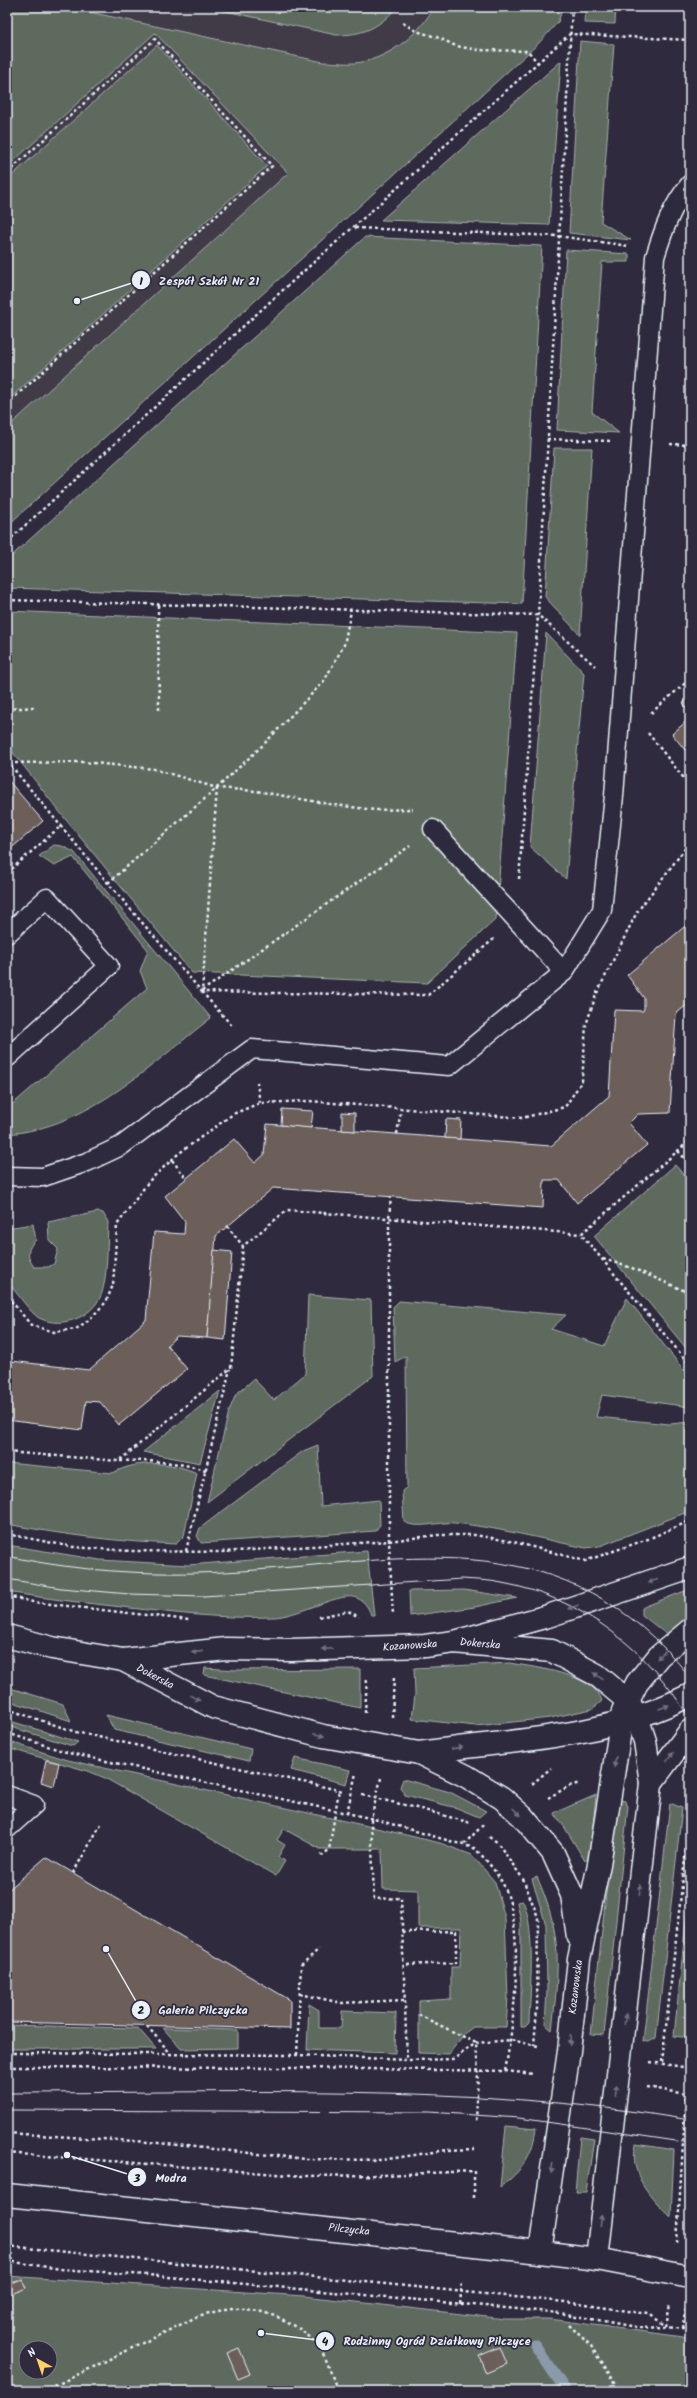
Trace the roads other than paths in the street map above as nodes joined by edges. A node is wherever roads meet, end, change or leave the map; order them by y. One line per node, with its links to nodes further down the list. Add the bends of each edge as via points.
1 (690, 184): 4 (lane, via 675,205 655,257 614,796 602,910)
2 (433, 829): 4 (lane)
3 (7, 934): 5 (lane, via 47,898 108,966)
4 (564, 972): 6 (lane, via 449,1066 252,1049 121,1146 87,1162 43,1177)
5 (7, 1058)
6 (7, 1176)
7 (690, 1568): 10 (street, Dokerska, one-way to 10, via 548,1616)
8 (690, 1630): 14 (street, Kozanowska, one-way to 14, via 659,1656 637,1683)
9 (7, 1636): 12 (street, Dokerska, via 52,1648)
10 (454, 1642): 11 (street, Kozanowska, via 425,1646); 14 (street, Dokerska, one-way to 10, via 597,1675 552,1651)
11 (366, 1648): 12 (street, Dokerska, one-way to 12, via 226,1649)
12 (123, 1660): 16 (street, Dokerska, one-way to 16, via 213,1708 323,1736)
13 (690, 1696): 14 (street, one-way to 13)
14 (629, 1714): 16 (street, Dokerska, one-way to 14, via 559,1737 593,1730); 17 (street, via 645,1741); 20 (street, Kozanowska, one-way to 20)
15 (690, 1731): 17 (street, one-way to 15)
16 (419, 1753): 20 (street, Dokerska, one-way to 20, via 466,1776 502,1798 541,1838 552,1853 572,1895 578,1928)
17 (651, 1783): 23 (street, one-way to 17)
18 (7, 1795): 19 (lane, via 34,1805)
19 (7, 1829)
20 (579, 1959): 22 (street, Kozanowska, one-way to 22)
21 (7, 2195): 22 (street, Pilczycka)
22 (540, 2252): 23 (street, Pilczycka)
23 (597, 2259): 24 (street, Pilczycka)
24 (690, 2278)

